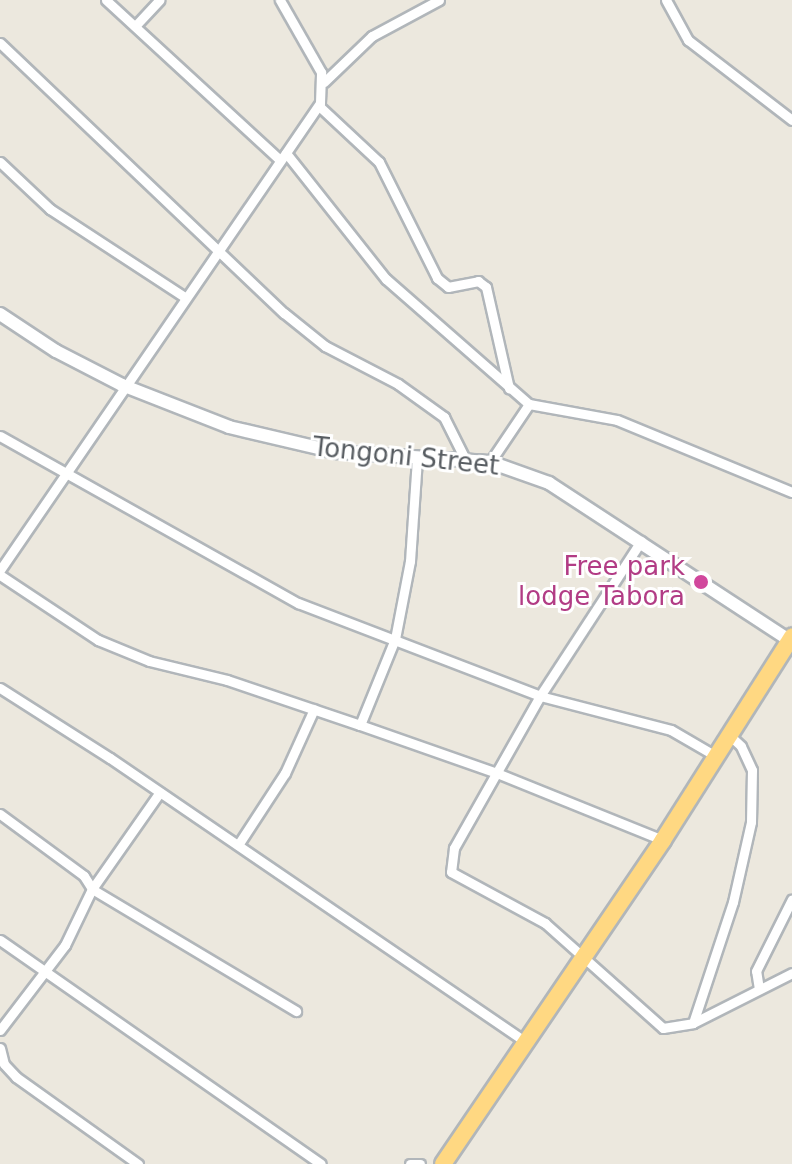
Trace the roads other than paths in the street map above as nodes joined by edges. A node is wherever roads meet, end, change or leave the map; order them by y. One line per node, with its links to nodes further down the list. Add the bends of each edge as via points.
1 (106, 0): 8 (street)
2 (159, 0): 8 (street)
3 (280, 0): 7 (street)
4 (290, 0): 7 (street)
5 (439, 0): 10 (street, via 372,36)
6 (666, 0): 12 (street, via 688,40)
7 (289, 20): 10 (street)
8 (137, 24): 13 (street)
9 (0, 43): 15 (street)
10 (324, 82): 11 (street)
11 (319, 106): 13 (street); 19 (street, via 379,162 437,278 448,287 478,281 486,287)
12 (792, 120)
13 (282, 156): 15 (street); 19 (street, via 386,279)
14 (0, 162): 16 (street, via 50,209)
15 (218, 252): 16 (street); 23 (street, via 325,346 433,408 453,429)
16 (183, 296): 18 (street)
17 (0, 314): 18 (street, Tongoni Street)
18 (122, 385): 22 (street, Tongoni Street, via 229,427 300,446); 25 (street)
19 (509, 388): 20 (street)
20 (529, 404): 24 (street); 26 (street, via 617,420)
21 (0, 436): 25 (street)
22 (417, 457): 23 (street, Tongoni Street); 29 (street, via 410,561)
23 (465, 459): 24 (street, Tongoni Street)
24 (490, 462): 27 (street, Tongoni Street, via 549,483)
25 (65, 470): 28 (street); 29 (street, via 258,583)
26 (792, 492)
27 (641, 541): 30 (street, Tongoni Street); 32 (street)
28 (0, 572): 33 (street, via 98,640 149,661)
29 (395, 639): 32 (street); 34 (street)
30 (791, 640): 35 (highway)
31 (0, 688): 38 (street)
32 (540, 696): 36 (street, via 671,730); 37 (street)
33 (314, 709): 34 (street); 41 (street, via 285,773)
34 (360, 725): 37 (street)
35 (728, 734): 36 (highway); 50 (street, via 741,746 752,770 751,822 733,902)
36 (714, 755): 40 (highway)
37 (497, 773): 40 (street); 45 (street, via 454,848 451,872 545,923)
38 (160, 792): 41 (street); 42 (street)
39 (0, 814): 42 (street, via 84,876)
40 (663, 840): 45 (highway)
41 (238, 845): 52 (street)
42 (92, 889): 46 (street, via 74,930); 49 (street)
43 (792, 899): 48 (street, via 756,971)
44 (0, 940): 46 (street)
45 (581, 956): 50 (street, via 650,1021 674,1030); 52 (highway)
46 (45, 969): 51 (street); 56 (street)
47 (792, 973): 48 (street)
48 (759, 989): 50 (street)
49 (296, 1011)
50 (693, 1023)
51 (0, 1030)
52 (526, 1042): 59 (highway)
53 (0, 1048): 54 (street)
54 (2, 1062): 55 (street)
55 (138, 1164)
56 (321, 1164)
57 (410, 1164): 58 (street)
58 (420, 1164)
59 (443, 1164)

